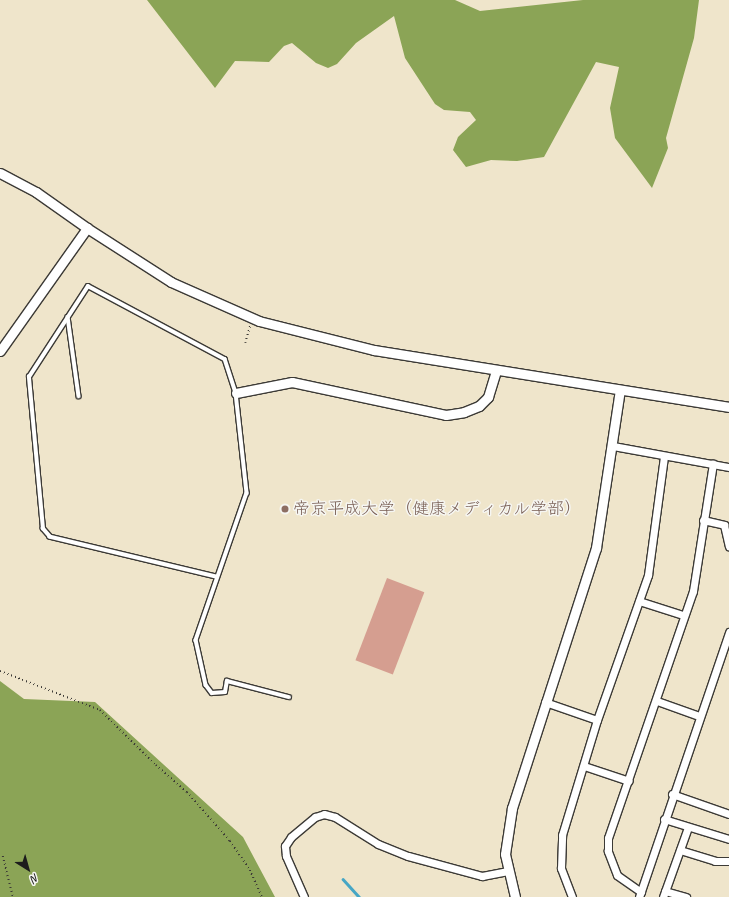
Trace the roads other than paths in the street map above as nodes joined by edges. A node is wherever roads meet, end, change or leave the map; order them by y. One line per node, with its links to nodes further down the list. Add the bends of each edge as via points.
1 (0, 172): 2 (street, via 36,192)
2 (87, 228): 4 (street); 5 (street, via 171,282 253,318 333,341)
3 (68, 317): 7 (lane, via 88,286 226,359); 8 (lane); 16 (lane, via 30,377 43,529 50,537)
4 (0, 351)
5 (496, 370): 6 (street); 7 (street, via 488,397 479,406 446,415 292,382)
6 (620, 390): 9 (street); 10 (street)
7 (236, 394): 16 (lane, via 247,493)
8 (79, 396)
9 (729, 407)
10 (613, 446): 11 (street); 22 (street, via 596,548)
11 (664, 456): 12 (street); 17 (street, via 648,575)
12 (713, 464): 13 (street); 14 (street)
13 (729, 467)
14 (704, 520): 15 (street, via 724,525); 18 (street, via 693,591)
15 (729, 546)
16 (216, 577): 20 (lane, via 196,640 206,685 212,693 225,692 227,681)
17 (639, 601): 18 (street); 24 (street)
18 (683, 615): 21 (street)
19 (729, 632): 23 (street)
20 (289, 697)
21 (656, 701): 23 (street); 26 (street)
22 (545, 702): 24 (street); 34 (street, via 512,808 505,854)
23 (699, 716): 27 (street)
24 (597, 720): 25 (street)
25 (584, 766): 26 (street); 39 (street, via 560,852 562,874)
26 (629, 780): 36 (street, via 608,838 608,850 618,875)
27 (672, 794): 28 (street); 29 (street)
28 (729, 814)
29 (664, 819): 30 (street); 36 (street)
30 (688, 827): 31 (street); 32 (street)
31 (729, 839)
32 (680, 850): 33 (street, via 715,861); 35 (street)
33 (729, 861)
34 (507, 871): 37 (street, via 482,876 408,856 378,844 335,817 324,814 315,817 291,837 286,846 286,856); 38 (street)
35 (664, 894): 40 (street)
36 (640, 895)
37 (304, 897)
38 (515, 897)
39 (572, 897)
40 (686, 897)

